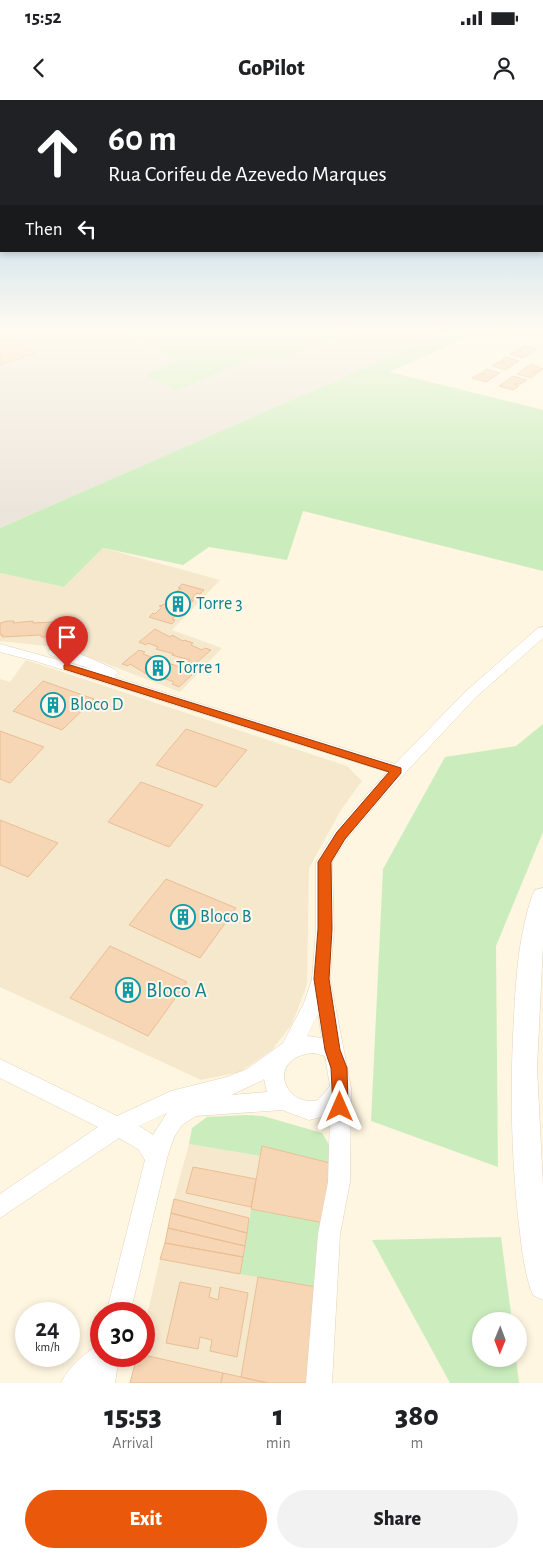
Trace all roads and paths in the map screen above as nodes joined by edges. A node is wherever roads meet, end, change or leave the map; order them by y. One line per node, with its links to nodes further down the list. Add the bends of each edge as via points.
1 (543, 631): 3 (street, via 470,695)
2 (2, 648): 3 (street, via 44,654 86,667 134,689)
3 (397, 770): 5 (street, via 341,835 324,862)
4 (543, 896): 14 (street, via 532,930 523,1056 531,1211)
5 (322, 979): 6 (street, via 313,1004); 7 (street)
6 (287, 1050): 7 (street, via 312,1043); 10 (street, via 276,1061 273,1076 277,1092); 11 (street, via 254,1075 229,1086 170,1100)
7 (333, 1050): 9 (street)
8 (0, 1068): 11 (street)
9 (341, 1088): 10 (street, via 328,1107 317,1110 294,1107); 20 (street, via 339,1182 329,1234)
10 (284, 1100): 12 (street, via 194,1108 175,1118 165,1132)
11 (118, 1126): 12 (street, via 146,1142); 13 (street)
12 (156, 1158): 15 (street)
13 (0, 1207)
14 (543, 1284)
15 (121, 1302)
16 (91, 1367): 18 (street)
17 (105, 1367): 19 (street)
18 (74, 1383)
19 (102, 1383)
20 (319, 1383)

